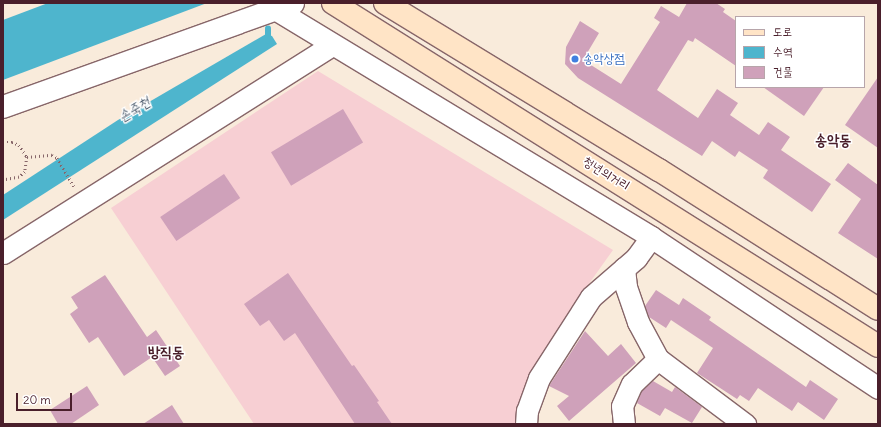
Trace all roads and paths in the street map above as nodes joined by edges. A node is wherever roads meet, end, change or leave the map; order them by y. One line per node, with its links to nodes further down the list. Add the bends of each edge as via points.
1 (333, 3): 14 (main road, 청년의거리)
2 (385, 3): 13 (main road, via 659,170)
3 (284, 6): 4 (street); 5 (street)
4 (332, 45): 10 (street); 11 (street)
5 (3, 108)
6 (3, 142): 7 (path, via 19,145)
7 (27, 157): 8 (path, via 24,172 19,177); 9 (path, via 52,155 57,158)
8 (3, 180)
9 (71, 181)
10 (651, 237): 12 (street, via 636,258); 16 (street)
11 (3, 254)
12 (624, 268): 15 (street, via 626,287 638,322); 17 (street, via 591,297 539,378 527,411)
13 (878, 309)
14 (878, 346)
15 (658, 359): 18 (street, via 632,384 622,406); 19 (street)
16 (878, 388)
17 (526, 424)
18 (624, 424)
19 (745, 424)

